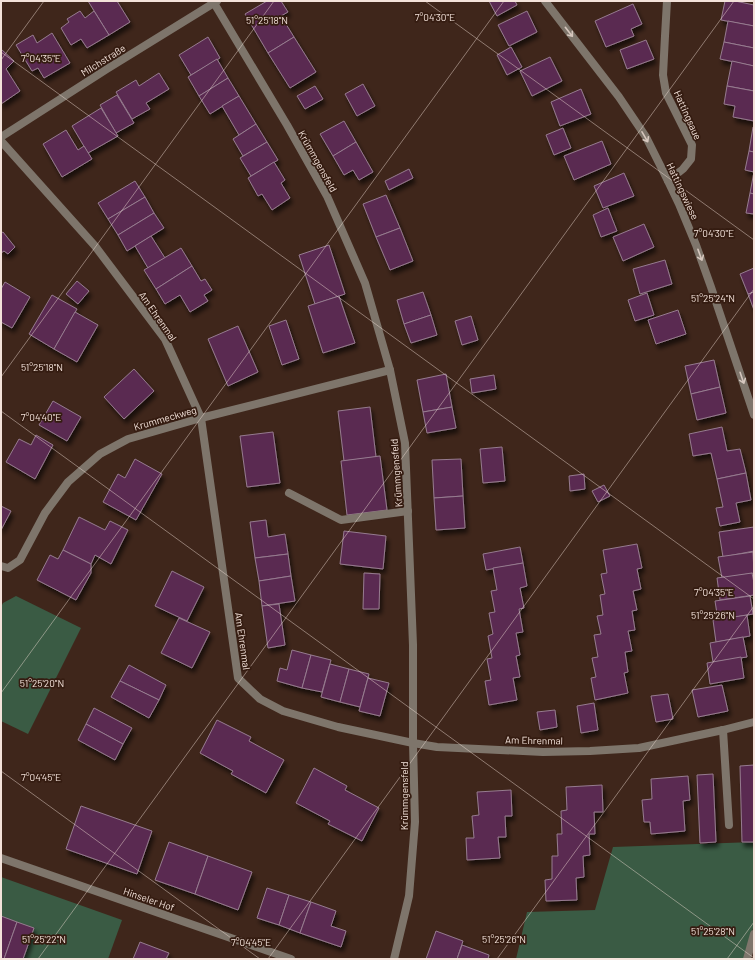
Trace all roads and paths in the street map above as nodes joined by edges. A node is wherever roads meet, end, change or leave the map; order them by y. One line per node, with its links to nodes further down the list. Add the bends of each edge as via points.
1 (545, 1): 6 (street, Hattingswiese, one-way to 6, via 619,97 646,137)
2 (667, 1): 6 (street, Hattingsaue, via 663,75 666,94 692,145 691,159)
3 (215, 2): 4 (street, Milchstraße); 7 (street, Krümmgensfeld, via 327,196 365,283)
4 (1, 137)
5 (1, 140): 9 (street, Am Ehrenmal, via 95,246 165,339)
6 (668, 181): 8 (street, Hattingswiese, one-way to 8, via 698,252)
7 (390, 370): 9 (street, Krummeckweg); 11 (street, Krümmgensfeld, via 405,443)
8 (754, 414)
9 (201, 418): 12 (street, Krummeckweg, via 128,439 100,454 68,482 45,513 20,560 8,568); 15 (street, Am Ehrenmal, via 238,678 260,699 283,711 338,727)
10 (289, 493): 11 (street, via 341,520)
11 (408, 512): 15 (street, Krümmgensfeld, via 413,645)
12 (1, 566)
13 (754, 722): 14 (street, Am Ehrenmal)
14 (723, 730): 15 (street, Am Ehrenmal, via 639,748 590,751 537,752 437,747); 16 (street)
15 (413, 743): 20 (street, Krümmgensfeld, via 415,822 409,896)
16 (729, 825)
17 (1, 858): 19 (street, Hinseler Hof)
18 (754, 934): 21 (street)
19 (291, 959)
20 (394, 959)
21 (747, 959)

